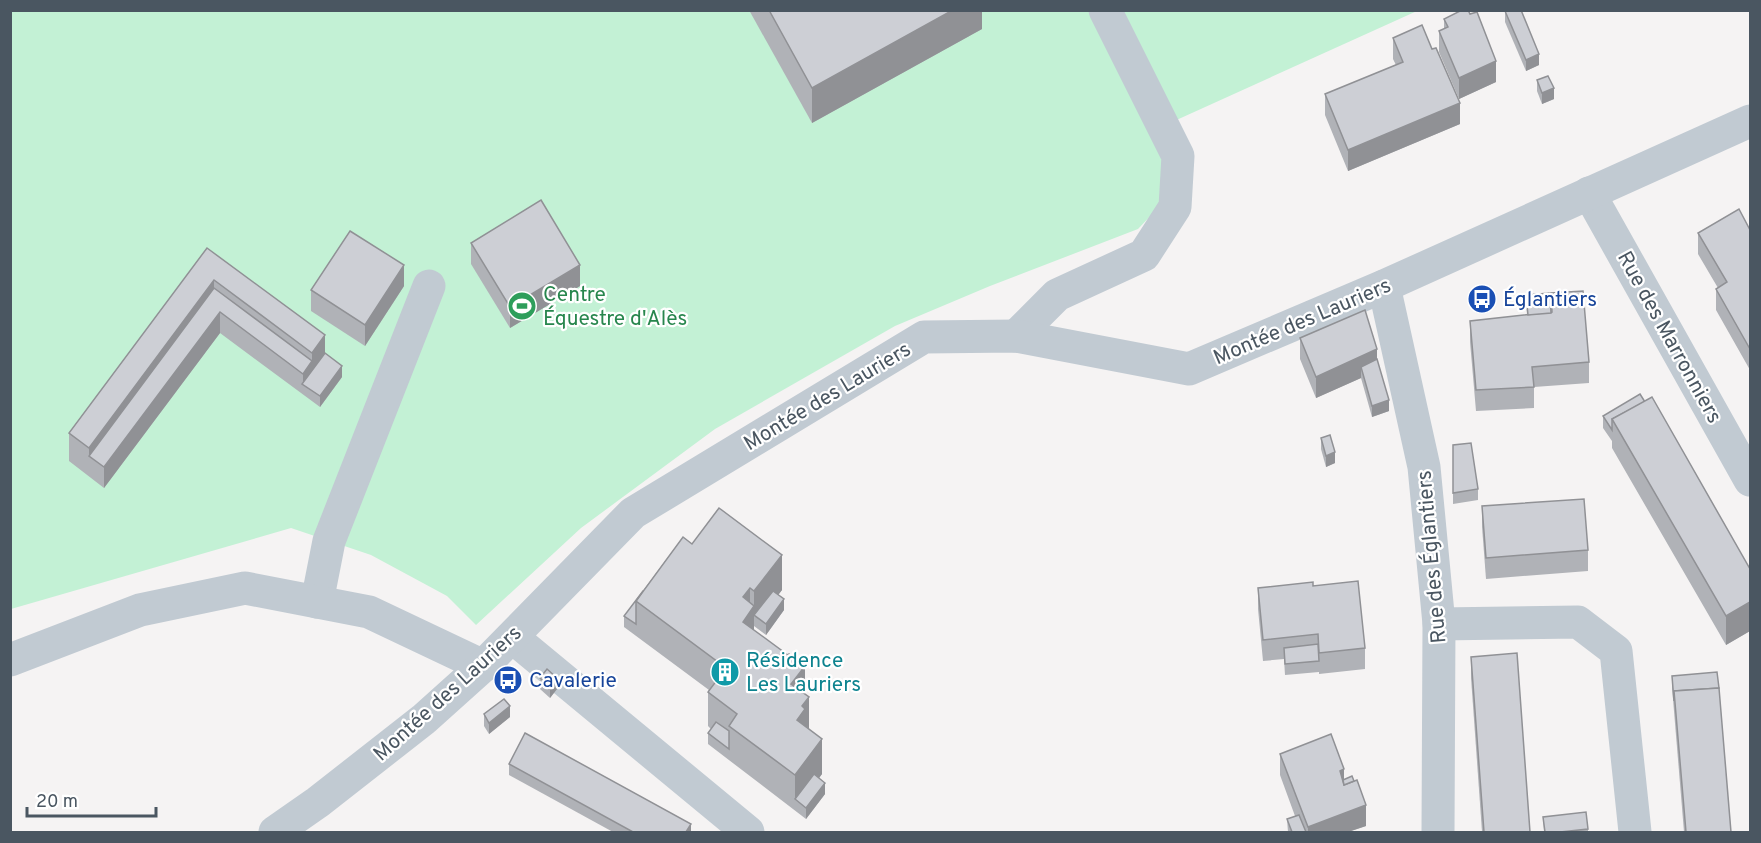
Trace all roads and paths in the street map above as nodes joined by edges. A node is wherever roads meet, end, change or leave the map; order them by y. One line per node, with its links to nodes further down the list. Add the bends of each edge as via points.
1 (1106, 10): 6 (street, via 1178,156 1175,207 1144,255 1057,295)
2 (1750, 121): 3 (street, Montée des Lauriers)
3 (1589, 193): 5 (street, Montée des Lauriers); 7 (street, Rue des Marronniers)
4 (429, 286): 8 (street, via 329,541)
5 (1384, 286): 6 (street, Montée des Lauriers, via 1189,369); 9 (street, Rue des Églantiers, via 1424,467)
6 (1016, 336): 10 (street, Montée des Lauriers, via 924,337 633,513)
7 (1750, 480)
8 (317, 602): 11 (street, via 245,588 140,610); 12 (street, via 369,612)
9 (1438, 624): 15 (street, Rue des Églantiers); 16 (street, via 1578,622 1616,651)
10 (512, 638): 12 (street, Montée des Lauriers); 14 (street)
11 (10, 660)
12 (483, 666): 13 (street, Montée des Lauriers, via 424,719)
13 (275, 832)
14 (748, 832)
15 (1438, 832)
16 (1635, 832)

